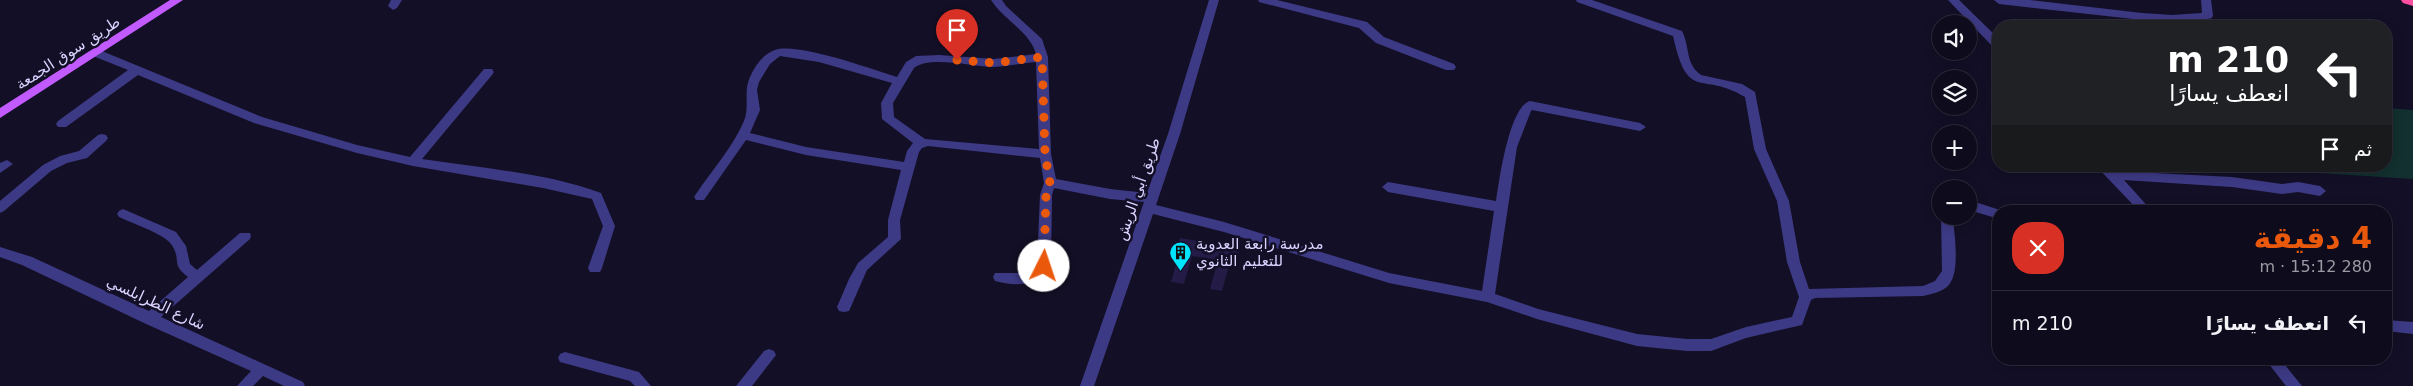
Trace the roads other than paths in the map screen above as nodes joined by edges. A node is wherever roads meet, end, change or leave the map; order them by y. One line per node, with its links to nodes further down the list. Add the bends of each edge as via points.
1 (178, 0): 12 (main road, طريق سوق الجمعة)
2 (996, 0): 13 (street, via 1038,42)
3 (1214, 0): 33 (street, طريق أبي الريش)
4 (1263, 0): 14 (street, via 1363,26 1380,40)
5 (1581, 0): 46 (street, via 1678,34 1686,68 1691,75 1738,88 1751,95 1758,139 1766,166 1782,199 1792,260)
6 (1953, 0): 11 (street)
7 (1999, 0): 8 (street, via 2171,19 2203,18 2209,10)
8 (2206, 0)
9 (2408, 0): 10 (highway)
10 (2413, 2)
11 (1992, 39)
12 (96, 52): 15 (street); 18 (main road, طريق سوق الجمعة)
13 (1042, 57): 17 (street, via 994,63 922,58 910,65); 24 (street)
14 (1450, 66)
15 (138, 69): 19 (street); 25 (street, via 258,120)
16 (488, 72): 25 (street)
17 (898, 81): 21 (street, via 822,59 779,52 768,59 755,78 753,113); 23 (street, via 887,103 888,119)
18 (0, 114)
19 (62, 124)
20 (1640, 127): 35 (street, via 1530,105 1511,147)
21 (742, 135): 26 (street, via 782,146); 32 (street)
22 (102, 138): 37 (street, via 83,155 64,159 47,168)
23 (922, 143): 24 (street); 26 (street, via 913,151)
24 (1045, 154): 29 (street)
25 (413, 162): 43 (street, via 543,183 597,196 609,226)
26 (908, 167): 48 (street, via 894,220 895,239 871,256 862,267)
27 (2108, 172): 34 (street)
28 (2127, 172): 31 (street)
29 (1050, 183): 33 (street); 44 (street, via 1046,195 1041,274 1034,278)
30 (1388, 186): 35 (street)
31 (2320, 191)
32 (700, 197)
33 (1150, 203): 47 (street, via 1407,283); 60 (street, طريق أبي الريش)
34 (2140, 205)
35 (1501, 207): 47 (street)
36 (1977, 207): 38 (street)
37 (0, 208)
38 (1992, 212)
39 (123, 214): 45 (street, via 171,235 180,246 184,267)
40 (1947, 225): 46 (street, via 1948,278 1936,288 1913,292 1814,293)
41 (245, 236): 45 (street)
42 (0, 252): 49 (street, شارع الطرابلسي, via 27,261)
43 (596, 268)
44 (1000, 277)
45 (197, 278): 49 (street)
46 (1806, 297): 47 (street, via 1797,321 1711,345 1637,340)
47 (1488, 298)
48 (844, 307)
49 (149, 319): 55 (street, شارع الطرابلسي)
50 (2392, 326): 51 (street)
51 (2413, 328)
52 (769, 355): 59 (street)
53 (565, 358): 58 (street, via 634,376)
54 (2277, 365): 61 (street)
55 (262, 369): 56 (street); 57 (street, شارع الطرابلسي)
56 (244, 386)
57 (298, 386)
58 (644, 386)
59 (743, 386)
60 (1087, 386)
61 (2295, 386)

